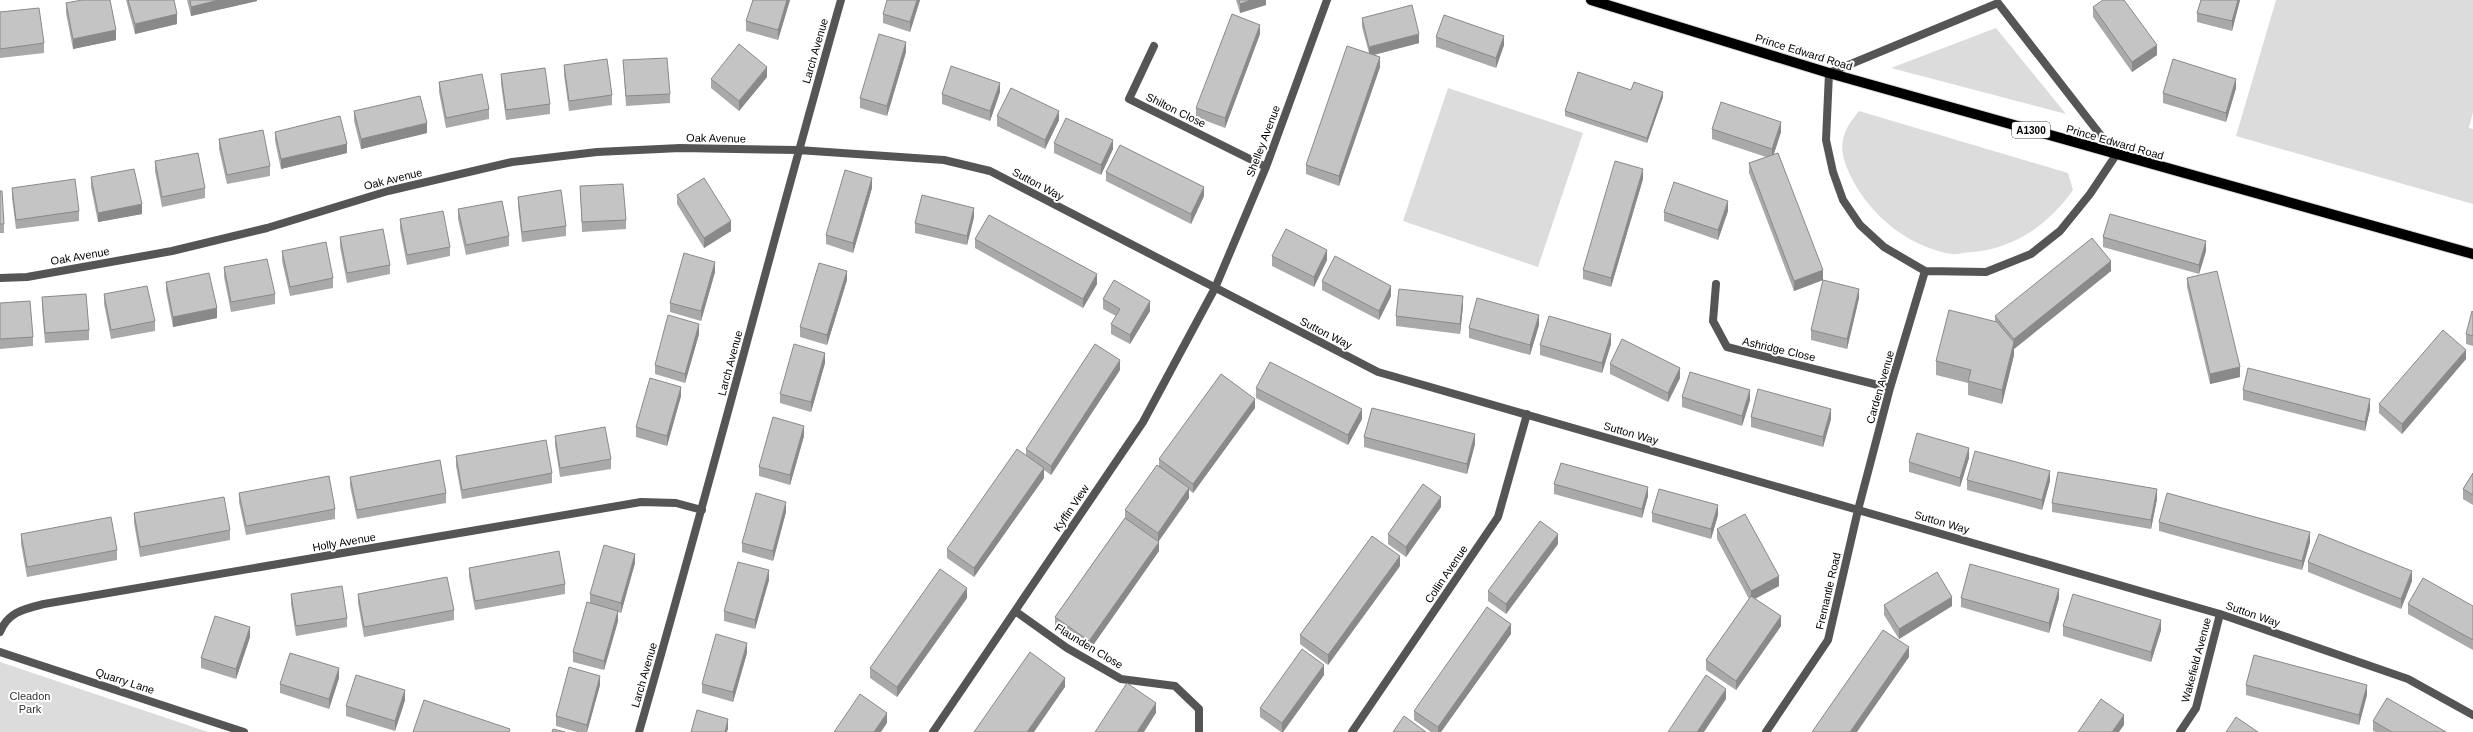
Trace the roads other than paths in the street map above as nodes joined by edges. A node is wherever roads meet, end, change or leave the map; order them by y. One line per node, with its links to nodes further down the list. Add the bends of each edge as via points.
1 (841, 0): 7 (street, Larch Avenue)
2 (1327, 0): 9 (street, Shelley Avenue)
3 (1591, 0): 6 (main road, Prince Edward Road / A1300)
4 (1999, 2): 6 (street); 8 (street)
5 (1154, 46): 9 (street, Shilton Close, via 1129,99)
6 (1829, 73): 8 (main road, Prince Edward Road / A1300); 11 (street, via 1826,140 1843,200 1860,224 1884,247)
7 (798, 150): 12 (street, Oak Avenue, via 680,148 597,152 512,162 388,191 267,228 172,250 27,277); 14 (street, Sutton Way, via 944,160 990,171); 17 (street, Larch Avenue)
8 (2116, 155): 10 (main road, Prince Edward Road / A1300); 11 (street, via 2090,194 2060,230 2031,254 1986,272)
9 (1266, 167): 14 (street, Shelley Avenue)
10 (2473, 254)
11 (1925, 271): 15 (street, Carden Avenue)
12 (0, 278)
13 (1716, 284): 15 (street, Ashridge Close, via 1713,321 1727,348)
14 (1215, 288): 16 (street, Sutton Way, via 1378,372); 19 (street, Kyffin View, via 1143,422)
15 (1890, 388): 18 (street, Carden Avenue)
16 (1527, 414): 18 (street, Sutton Way); 28 (street, Collin Avenue, via 1498,517)
17 (702, 510): 21 (street, Holly Avenue, via 676,503 641,502 44,604 16,613 3,625); 25 (street, Larch Avenue)
18 (1858, 510): 20 (street, Sutton Way); 29 (street, Fremantle Road, via 1828,640)
19 (1015, 611): 26 (street, Kyffin View); 27 (street, Flaunden Close, via 1067,648 1121,678 1175,686 1199,709)
20 (2220, 614): 23 (street, Sutton Way, via 2408,679); 30 (street, Wakefield Avenue, via 2196,708)
21 (0, 632)
22 (0, 652): 24 (street, Quarry Lane)
23 (2473, 715)
24 (244, 732)
25 (639, 732)
26 (933, 732)
27 (1199, 732)
28 (1352, 732)
29 (1766, 732)
30 (2180, 732)

